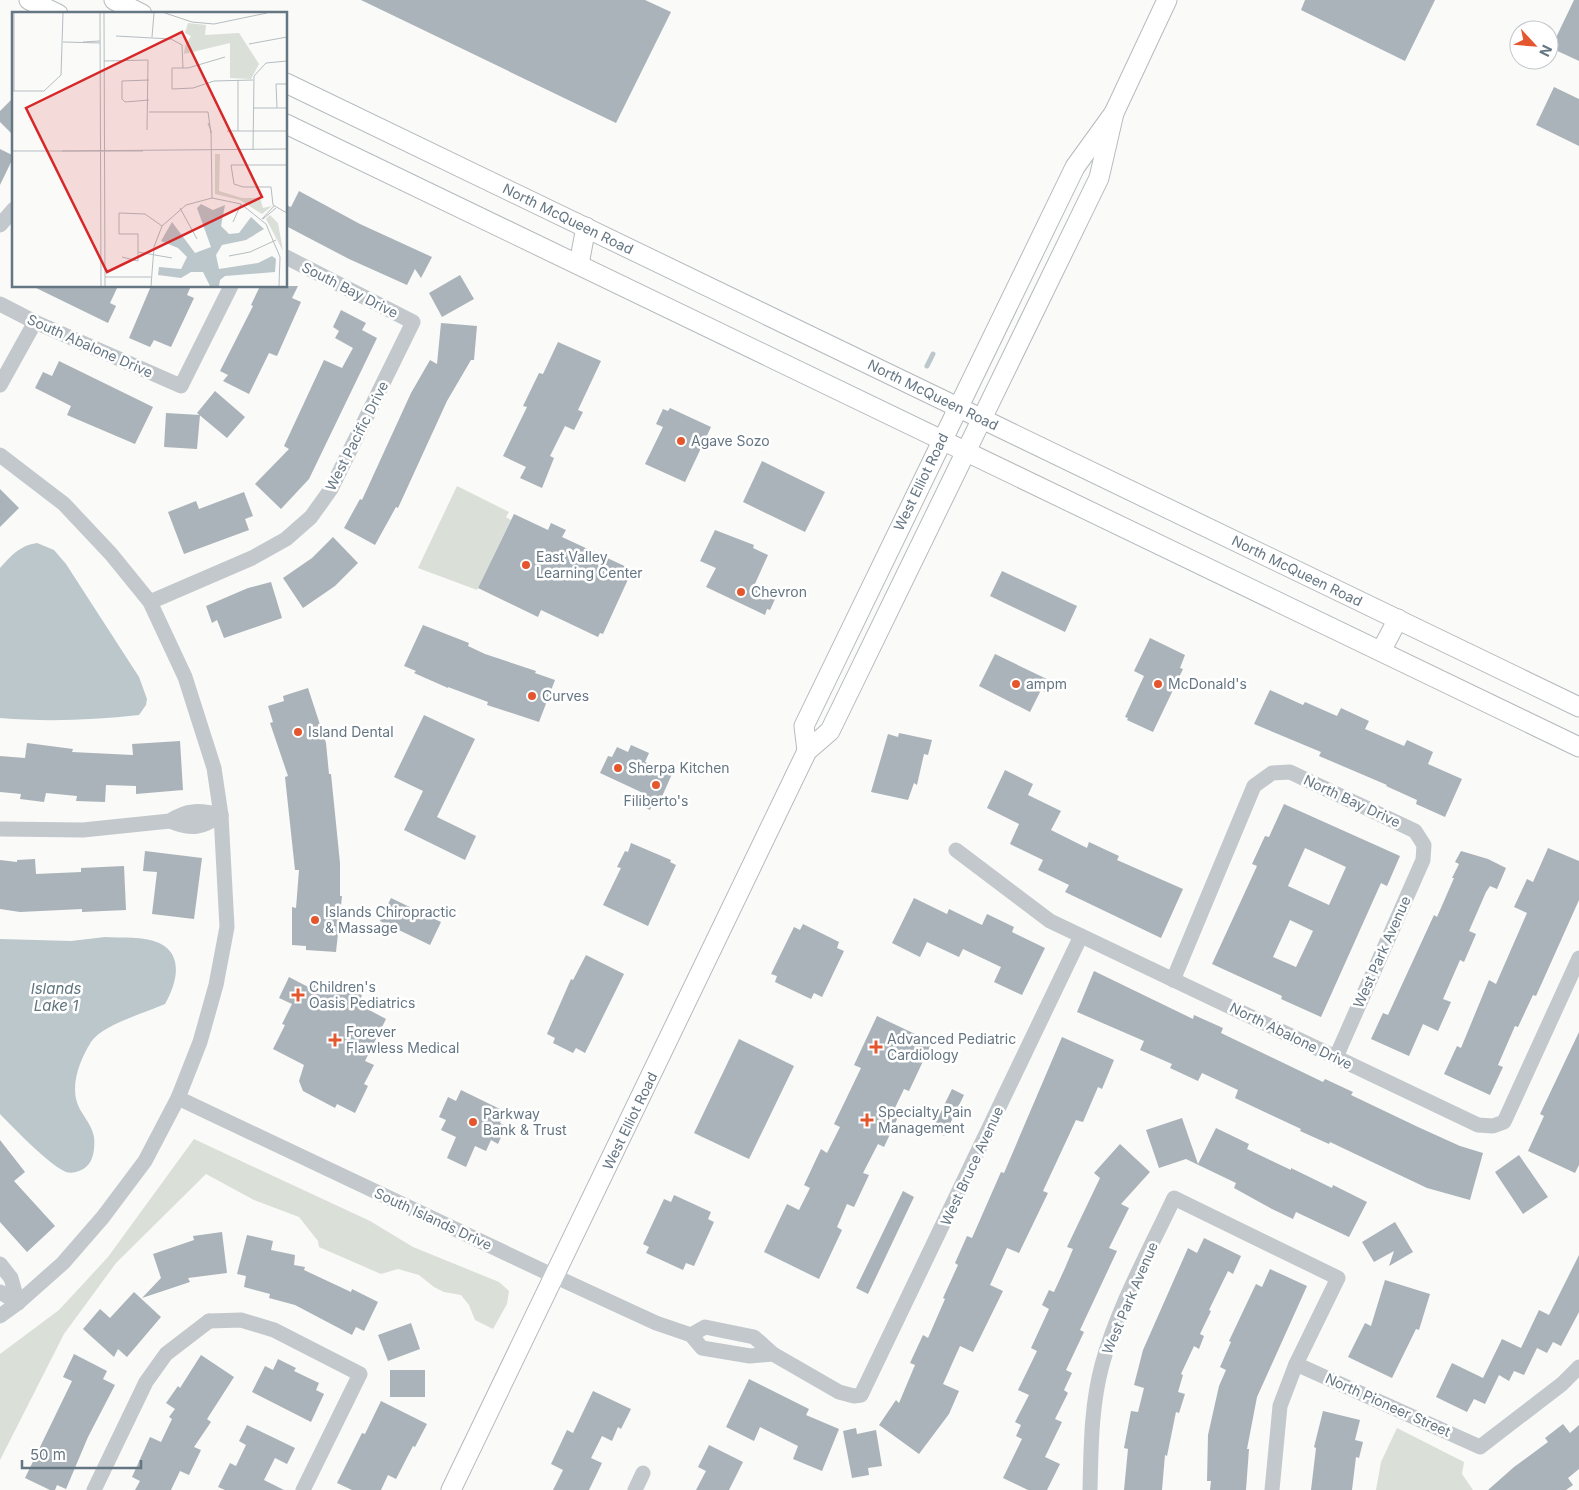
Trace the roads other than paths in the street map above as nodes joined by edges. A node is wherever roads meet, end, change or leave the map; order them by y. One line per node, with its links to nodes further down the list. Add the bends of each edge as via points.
1 (29, 0): 4 (main road)
2 (114, 0): 5 (main road)
3 (1167, 0): 7 (main road, West Elliot Road)
4 (54, 12)
5 (138, 12)
6 (288, 84): 11 (main road, North McQueen Road)
7 (1114, 113): 19 (main road, West Elliot Road, via 1075,167); 20 (main road, West Elliot Road, via 1099,178)
8 (288, 125): 13 (main road)
9 (12, 211): 10 (street)
10 (0, 225)
11 (586, 227): 13 (main road); 19 (main road, North McQueen Road)
12 (288, 258): 17 (street, South Bay Drive)
13 (578, 264): 21 (main road)
14 (230, 288): 16 (street, South Abalone Drive, via 181,386)
15 (0, 304): 16 (street, South Abalone Drive)
16 (35, 322): 18 (street)
17 (413, 322): 24 (street, West Pacific Drive, via 331,489 311,517 286,538 252,558)
18 (0, 385)
19 (957, 406): 20 (main road, North McQueen Road); 21 (main road, West Elliot Road)
20 (981, 417): 22 (main road, West Elliot Road); 25 (main road, North McQueen Road)
21 (942, 439): 22 (main road); 29 (main road, West Elliot Road, via 804,726)
22 (966, 450): 26 (main road); 29 (main road, West Elliot Road, via 830,730)
23 (0, 455): 24 (street, via 64,504)
24 (150, 602): 30 (street, via 185,677 202,724 214,768)
25 (1398, 619): 26 (main road); 27 (main road, North McQueen Road)
26 (1381, 651): 28 (main road)
27 (1579, 707)
28 (1579, 747)
29 (807, 751): 40 (main road, West Elliot Road)
30 (221, 815): 31 (street, via 206,825 186,828 170,821 83,830); 38 (street, via 227,927 216,985 200,1042)
31 (0, 829)
32 (1424, 845): 36 (street, North Bay Drive, via 1406,826 1290,772 1272,773 1254,786); 37 (street, West Park Avenue, via 1423,860)
33 (956, 850): 34 (street, North Abalone Drive, via 1050,921)
34 (1081, 936): 36 (street, North Abalone Drive); 47 (street, West Bruce Avenue, via 861,1394 854,1396 839,1392)
35 (1579, 958): 37 (street, North Abalone Drive, via 1504,1122 1493,1126 1478,1125)
36 (1173, 980): 37 (street, North Abalone Drive)
37 (1336, 1057)
38 (178, 1098): 40 (street, South Islands Drive); 42 (street, via 145,1161 103,1217 63,1263)
39 (0, 1264): 42 (street, via 12,1278)
40 (554, 1276): 44 (street, South Islands Drive, via 656,1323); 53 (main road, West Elliot Road)
41 (0, 1292): 42 (street)
42 (18, 1303): 43 (street)
43 (0, 1316)
44 (691, 1334): 45 (street, via 705,1327); 46 (street, South Islands Drive, via 702,1348)
45 (741, 1334): 46 (street); 47 (street, via 754,1337)
46 (739, 1354): 47 (street, South Islands Drive)
47 (773, 1354)
48 (1296, 1364): 49 (street, North Pioneer Street, via 1480,1447 1562,1384); 55 (street, West Park Avenue, via 1338,1278 1174,1198 1120,1315 1102,1365 1092,1426); 56 (street, via 1280,1406)
49 (1579, 1367)
50 (643, 1473): 54 (street)
51 (94, 1490): 52 (street, via 146,1382 166,1354 208,1315 274,1330 360,1374)
52 (303, 1490)
53 (451, 1490)
54 (635, 1490)
55 (1090, 1490)
56 (1272, 1490)

